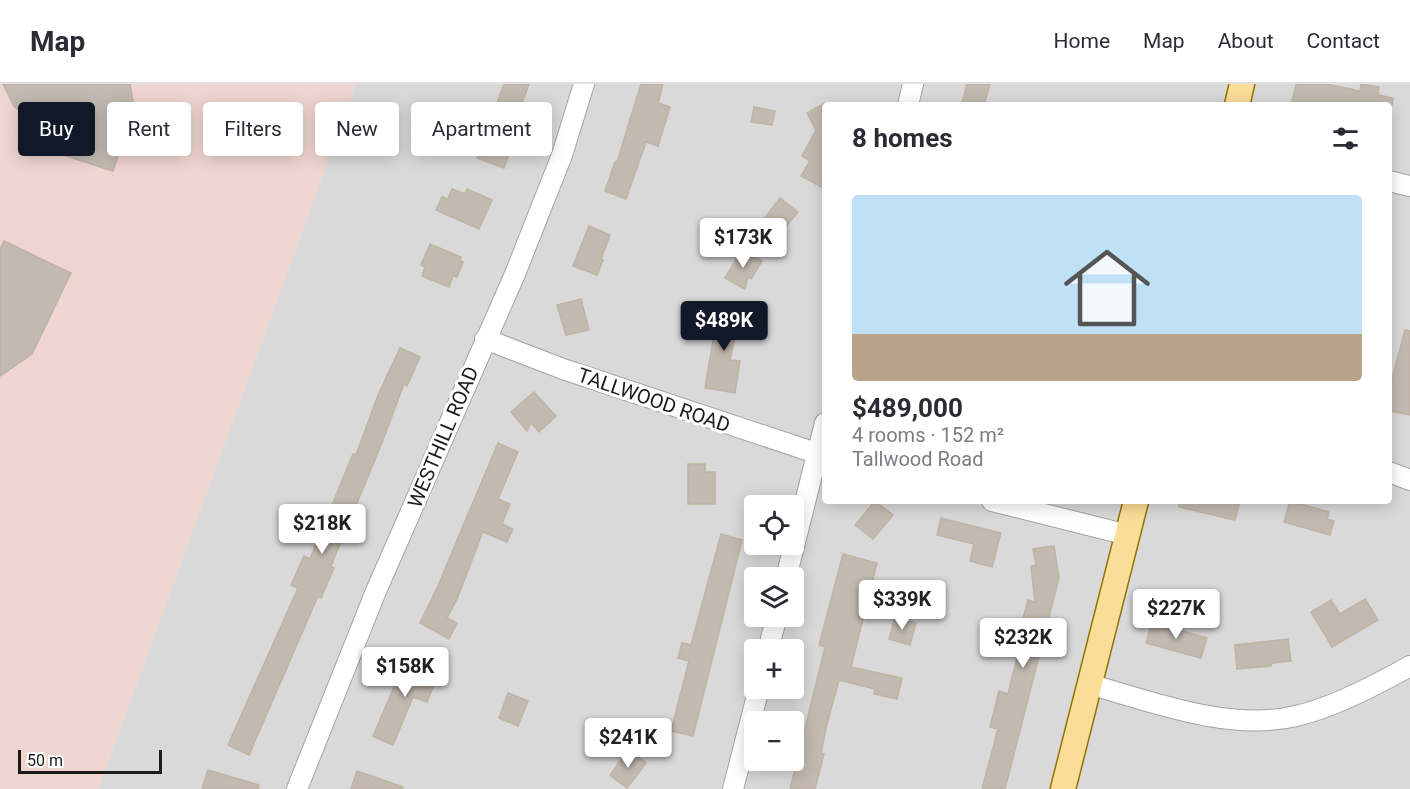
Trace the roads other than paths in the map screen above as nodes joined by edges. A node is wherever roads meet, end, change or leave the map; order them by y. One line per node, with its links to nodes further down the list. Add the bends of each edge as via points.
1 (584, 84): 8 (street, WESTHILL ROAD, via 562,155)
2 (913, 84): 4 (street)
3 (1242, 84): 5 (main road)
4 (909, 102)
5 (1238, 102)
6 (1392, 182): 7 (street)
7 (1410, 186)
8 (486, 339): 9 (street, TALLWOOD ROAD, via 563,369); 19 (street, WESTHILL ROAD, via 376,591)
9 (821, 455): 15 (street)
10 (1392, 473): 11 (street)
11 (1410, 480)
12 (1004, 504): 14 (street)
13 (1135, 504): 14 (main road)
14 (1128, 535): 17 (main road)
15 (789, 567)
16 (1410, 666): 17 (street, via 1331,704 1276,720 1219,717)
17 (1089, 684): 21 (main road)
18 (756, 699): 20 (street)
19 (297, 789)
20 (733, 789)
21 (1063, 789)

